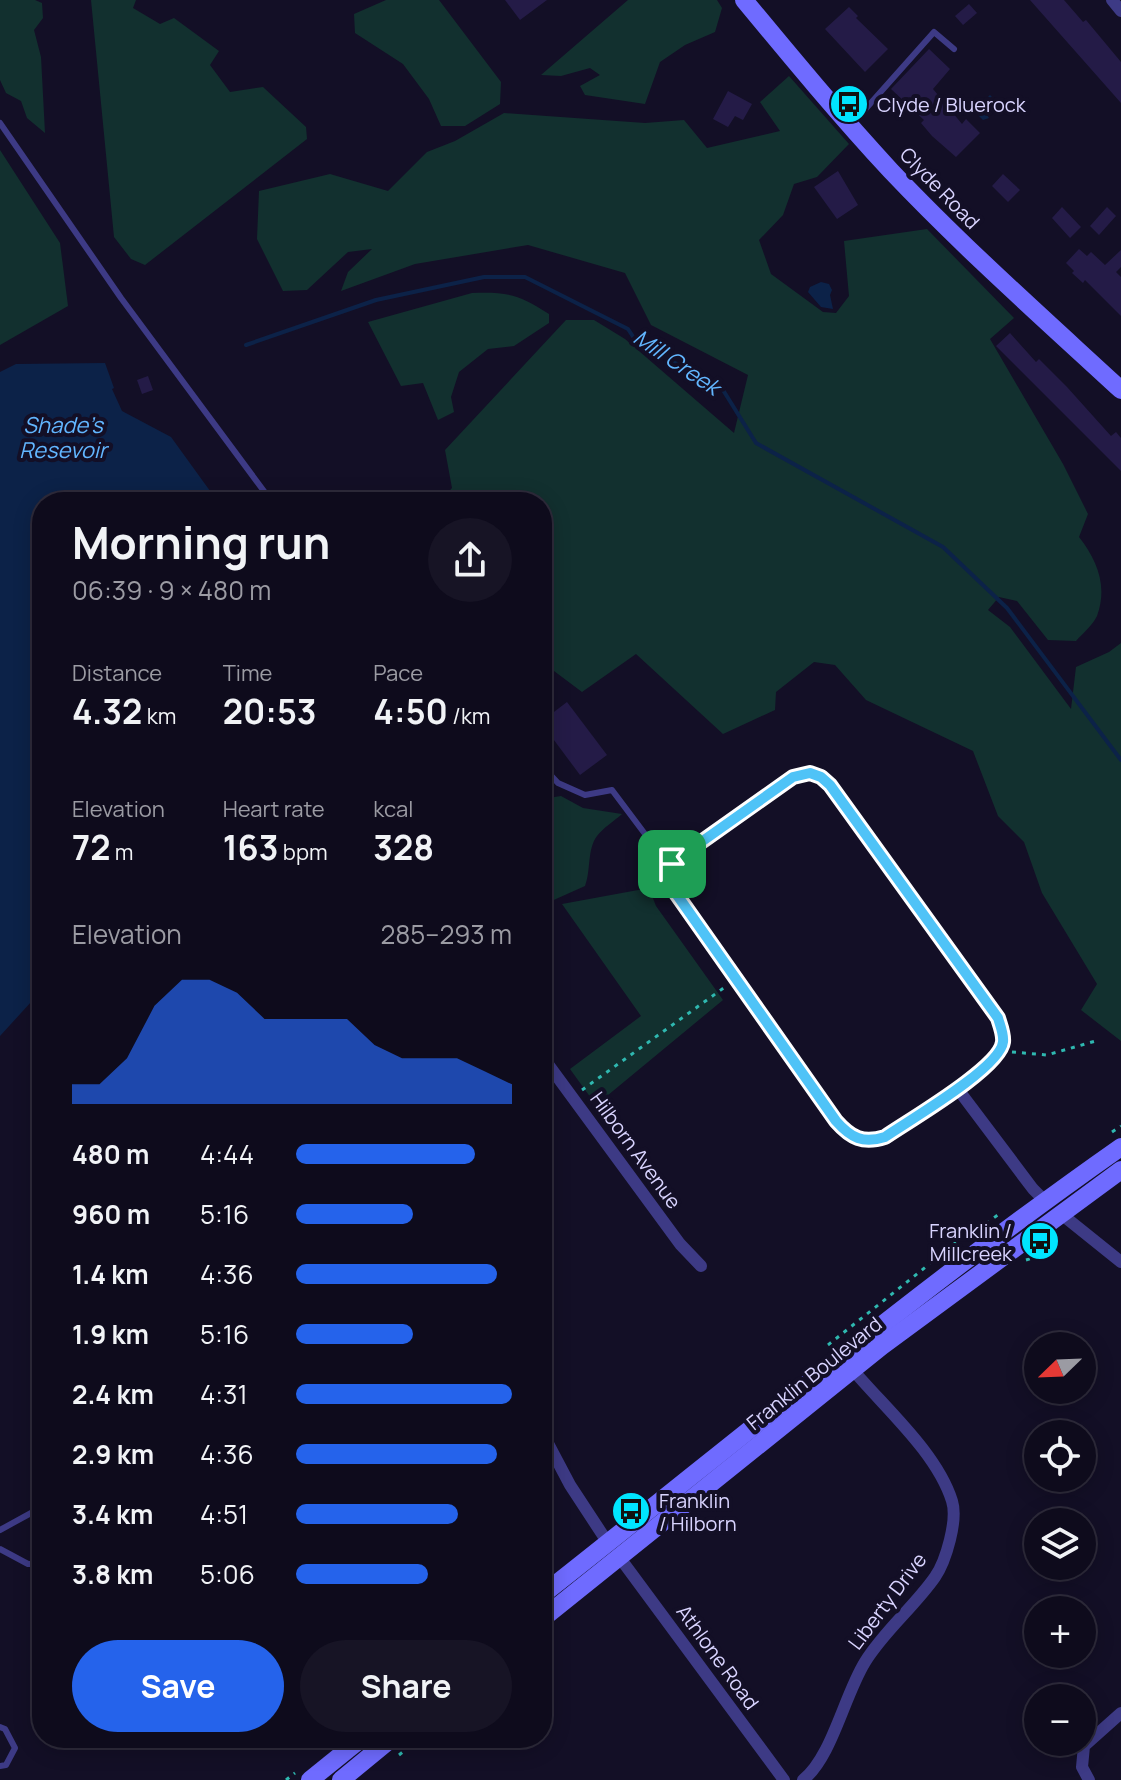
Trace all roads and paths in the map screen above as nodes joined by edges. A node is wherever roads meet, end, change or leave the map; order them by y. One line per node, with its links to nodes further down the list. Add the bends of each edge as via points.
1 (744, 0): 6 (main road, Clyde Road)
2 (1112, 0): 3 (street)
3 (1121, 11)
4 (954, 49): 6 (lane, via 934,32)
5 (0, 123): 8 (lane)
6 (850, 125): 7 (main road, Clyde Road, via 975,255)
7 (1121, 390)
8 (265, 492)
9 (552, 777): 10 (lane, via 585,795 612,790)
10 (672, 864): 11 (street, via 674,894); 13 (street, via 793,777 821,777 998,1018)
11 (736, 979): 15 (street, via 836,1121 858,1140 885,1137); 16 (path)
12 (1099, 1040): 13 (path, via 1047,1055)
13 (1000, 1050): 15 (street, via 986,1068)
14 (552, 1070): 16 (street, Hilborn Avenue)
15 (957, 1088): 19 (street)
16 (572, 1097): 22 (street, Hilborn Avenue)
17 (1121, 1147): 19 (main road, Franklin Boulevard)
18 (1121, 1170): 20 (main road, Franklin Boulevard)
19 (1044, 1200): 27 (main road, Franklin Boulevard)
20 (1060, 1213): 21 (street); 23 (main road, Franklin Boulevard)
21 (1121, 1262)
22 (701, 1266)
23 (853, 1370): 29 (main road, Franklin Boulevard); 41 (street, Liberty Drive, via 928,1455 953,1503 951,1540 938,1574 874,1647 856,1676 819,1763)
24 (552, 1451): 27 (street)
25 (32, 1512): 26 (lane)
26 (0, 1530)
27 (608, 1543): 31 (main road, Franklin Boulevard)
28 (0, 1549): 30 (lane)
29 (620, 1558): 32 (main road, Franklin Boulevard); 40 (street, Athlone Road)
30 (32, 1564)
31 (552, 1587)
32 (552, 1611)
33 (1121, 1713): 42 (street, via 1084,1746 1082,1767)
34 (0, 1727): 37 (lane, via 15,1748)
35 (350, 1748): 38 (main road)
36 (380, 1748): 39 (main road)
37 (0, 1766)
38 (310, 1780)
39 (341, 1780)
40 (784, 1780)
41 (803, 1780)
42 (1089, 1780)

